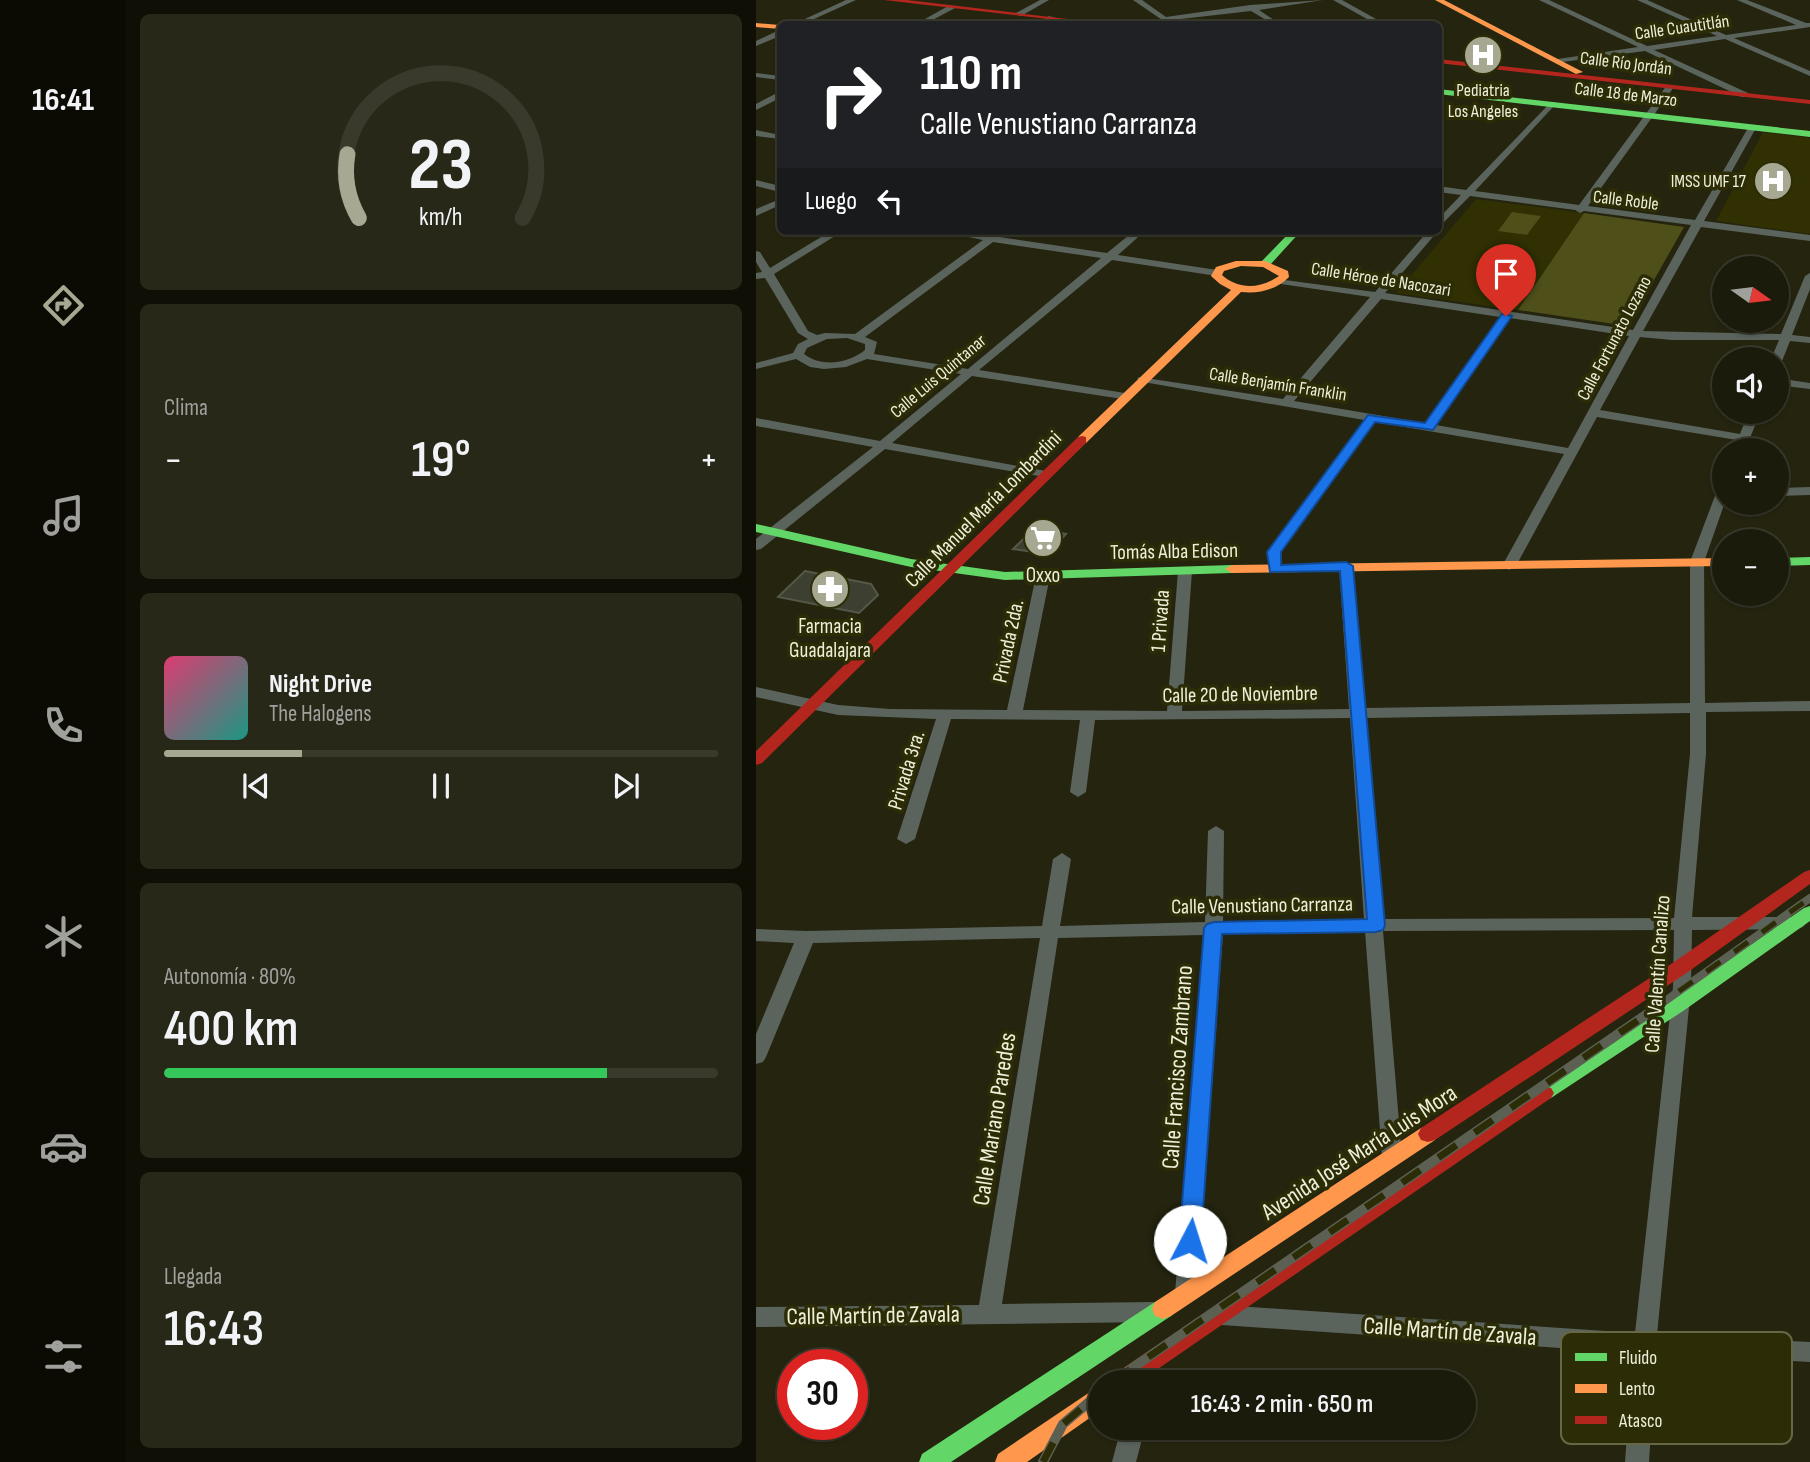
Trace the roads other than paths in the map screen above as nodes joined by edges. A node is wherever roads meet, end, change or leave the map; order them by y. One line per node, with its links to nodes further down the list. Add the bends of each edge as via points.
1 (852, 0): 17 (street)
2 (888, 0): 12 (street)
3 (1045, 0): 15 (street)
4 (1137, 0): 16 (street)
5 (1239, 0): 14 (street)
6 (1319, 0): 14 (street)
7 (1337, 0): 22 (street)
8 (1439, 0): 31 (street)
9 (1543, 0): 29 (street)
10 (1641, 0): 27 (street)
11 (1741, 0): 24 (street)
12 (918, 1): 13 (street)
13 (953, 8): 15 (street); 18 (street)
14 (1252, 8): 16 (street); 21 (street)
15 (1018, 14): 19 (street)
16 (1164, 19): 20 (street)
17 (805, 21)
18 (926, 21)
19 (1047, 21)
20 (1168, 21)
21 (1273, 21)
22 (1376, 21)
23 (756, 25): 25 (street)
24 (1808, 26): 27 (street, Calle Cuautitlán)
25 (777, 27)
26 (777, 34): 28 (street)
27 (1726, 37): 29 (street, Calle Cuautitlán); 33 (street)
28 (756, 44)
29 (1646, 48): 31 (street, Calle Cuautitlán); 41 (street)
30 (1442, 60): 32 (street, Calle Río Jordán)
31 (1558, 61): 36 (street)
32 (1466, 64): 36 (street, Calle Río Jordán); 37 (street)
33 (1810, 74)
34 (756, 75): 35 (street)
35 (777, 78)
36 (1591, 78): 38 (street, Calle Río Jordán)
37 (1442, 87)
38 (1670, 87): 41 (street, Calle Río Jordán); 45 (street)
39 (1442, 91): 43 (street, Calle 18 de Marzo)
40 (777, 96): 44 (street)
41 (1745, 96): 42 (street, Calle Río Jordán)
42 (1810, 102)
43 (1551, 104): 45 (street, Calle 18 de Marzo); 54 (street)
44 (756, 107)
45 (1650, 116): 46 (street, Calle 18 de Marzo); 56 (street)
46 (1752, 128): 48 (street, Calle 18 de Marzo); 59 (street, Calle Fortunato Lozano)
47 (756, 133): 49 (street)
48 (1810, 134)
49 (777, 136)
50 (771, 178): 51 (street)
51 (759, 183): 52 (street)
52 (777, 188)
53 (1442, 190): 54 (street, Calle Roble)
54 (1466, 193): 56 (street, Calle Roble); 58 (street)
55 (777, 206): 57 (street)
56 (1580, 209): 59 (street, Calle Roble)
57 (756, 213)
58 (1442, 220)
59 (1696, 224): 67 (street, Calle Roble); 78 (street, Calle Fortunato Lozano)
60 (831, 235): 72 (street)
61 (970, 235): 66 (street)
62 (994, 235): 66 (street)
63 (1135, 235): 69 (street, Calle Luis Quintanar)
64 (1293, 235): 70 (street)
65 (1430, 235): 76 (street)
66 (990, 238): 69 (street); 79 (street)
67 (1810, 238)
68 (756, 254): 72 (street)
69 (1111, 256): 71 (street); 87 (street, Calle Luis Quintanar)
70 (1265, 264): 71 (street, via 1232,265); 74 (street, via 1284,273)
71 (1217, 272): 75 (street, via 1222,284)
72 (761, 275): 81 (street, via 804,333)
73 (1810, 276): 80 (street)
74 (1281, 281): 75 (street, via 1264,288); 76 (street, Calle Héroe de Nacozari)
75 (1239, 289): 88 (street, Calle Manuel María Lombardini)
76 (1378, 295): 77 (street, Calle Héroe de Nacozari); 92 (street)
77 (1506, 316): 78 (street, Calle Héroe de Nacozari); 96 (street)
78 (1634, 333): 80 (street, Calle Héroe de Nacozari, via 1676,338); 93 (street, Calle Fortunato Lozano)
79 (859, 336): 81 (street); 85 (street, via 873,347)
80 (1786, 337): 82 (street, Calle Héroe de Nacozari); 83 (street)
81 (815, 339): 84 (street, via 802,346)
82 (1810, 340)
83 (1782, 347)
84 (799, 355): 85 (street, via 821,365); 86 (street)
85 (867, 356): 87 (street)
86 (756, 366)
87 (970, 372): 91 (street); 98 (street, Calle Luis Quintanar)
88 (1143, 379): 91 (street, Calle Manuel María Lombardini); 92 (street, Calle Benjamín Franklin)
89 (1789, 383): 90 (street)
90 (1810, 386)
91 (1125, 397): 100 (street, Calle Manuel María Lombardini)
92 (1285, 404): 94 (street, Calle Benjamín Franklin)
93 (1595, 414): 97 (street); 99 (street, Calle Fortunato Lozano)
94 (1372, 418): 96 (street, Calle Benjamín Franklin); 113 (street, via 1274,552)
95 (756, 422): 98 (street)
96 (1428, 428): 99 (street, Calle Benjamín Franklin)
97 (1713, 438)
98 (884, 444): 100 (street); 105 (street, Calle Luis Quintanar)
99 (1572, 452): 112 (street, Calle Fortunato Lozano)
100 (1046, 475): 115 (street, Calle Manuel María Lombardini)
101 (1810, 491): 102 (street)
102 (1789, 492)
103 (1714, 515): 108 (street, Calle Valentín Canalizo)
104 (756, 528): 105 (street, Tomás Alba Edison)
105 (773, 532): 106 (street, Calle Luis Quintanar); 115 (street, Tomás Alba Edison)
106 (756, 546)
107 (1810, 561): 110 (street)
108 (1697, 562): 109 (street, Tomás Alba Edison); 112 (street, Tomás Alba Edison); 120 (street, Calle Valentín Canalizo)
109 (1712, 562)
110 (1789, 562)
111 (1346, 566): 112 (street, Tomás Alba Edison); 113 (street, Tomás Alba Edison); 121 (street)
112 (1509, 566)
113 (1275, 569): 114 (street, Tomás Alba Edison)
114 (1185, 571): 116 (street, Tomás Alba Edison); 125 (street, 1 Privada)
115 (951, 572): 116 (street, Tomás Alba Edison); 118 (street, Calle Manuel María Lombardini)
116 (1043, 576): 123 (street, Privada 2da.)
117 (756, 692): 118 (street, Calle 20 de Noviembre)
118 (812, 706): 122 (street, Calle 20 de Noviembre); 126 (street, Calle Manuel María Lombardini)
119 (1810, 706): 120 (street, Calle 20 de Noviembre)
120 (1700, 710): 121 (street, Calle 20 de Noviembre); 133 (street, Calle Valentín Canalizo)
121 (1357, 713): 125 (street, Calle 20 de Noviembre); 135 (street)
122 (945, 714): 123 (street, Calle 20 de Noviembre); 129 (street, Privada 3ra.)
123 (1014, 715): 124 (street, Calle 20 de Noviembre)
124 (1088, 716): 125 (street, Calle 20 de Noviembre); 127 (street)
125 (1174, 716)
126 (756, 760)
127 (1078, 792)
128 (1216, 831): 136 (street, Calle Francisco Zambrano)
129 (906, 839)
130 (1062, 859): 137 (street, Calle Mariano Paredes)
131 (1810, 876): 134 (street, Avenida José María Luis Mora)
132 (1805, 919): 134 (street, Calle Venustiano Carranza); 141 (street)
133 (1683, 922): 134 (street, Calle Venustiano Carranza); 135 (street, Calle Venustiano Carranza); 140 (street, Calle Valentín Canalizo)
134 (1746, 922): 140 (street, Avenida José María Luis Mora)
135 (1376, 925): 136 (street, Calle Venustiano Carranza); 143 (street)
136 (1214, 928): 137 (street, Calle Venustiano Carranza); 144 (street, Calle Francisco Zambrano)
137 (1050, 933): 139 (street, Calle Venustiano Carranza); 145 (street, Calle Mariano Paredes)
138 (756, 935): 139 (street, Calle Venustiano Carranza)
139 (806, 937): 142 (street)
140 (1681, 967): 141 (street, Calle Valentín Canalizo); 143 (street, Avenida José María Luis Mora)
141 (1679, 1004): 147 (street); 149 (street, Calle Valentín Canalizo)
142 (756, 1057)
143 (1392, 1157): 144 (street, Avenida José María Luis Mora)
144 (1186, 1293): 146 (street, Avenida José María Luis Mora)
145 (989, 1312): 146 (street, Calle Martín de Zavala); 148 (street, Calle Martín de Zavala)
146 (1159, 1312): 157 (street, Avenida José María Luis Mora)
147 (1217, 1314): 150 (street, Calle Martín de Zavala); 153 (street)
148 (756, 1317)
149 (1646, 1332)
150 (1561, 1338)
151 (1792, 1351): 152 (street, Calle Martín de Zavala)
152 (1810, 1352)
153 (1150, 1370)
154 (1088, 1406): 158 (street)
155 (1130, 1440): 159 (street)
156 (1638, 1444): 160 (street, Calle Valentín Canalizo)
157 (931, 1462)
158 (1007, 1462)
159 (1124, 1462)
160 (1637, 1462)

